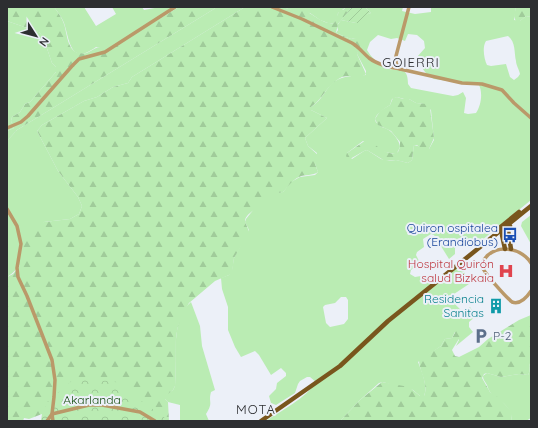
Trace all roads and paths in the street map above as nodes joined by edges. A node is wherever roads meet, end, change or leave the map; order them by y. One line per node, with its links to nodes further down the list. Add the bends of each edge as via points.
1 (175, 7): 6 (street, via 105,52 79,59 28,116)
2 (272, 7): 4 (street, via 358,46 375,62)
3 (409, 7): 4 (street, via 396,56 396,63)
4 (400, 69): 5 (street, via 498,88)
5 (531, 118)
6 (7, 128)
7 (531, 202): 8 (main road)
8 (529, 207): 10 (main road); 12 (main road, via 508,228); 17 (main road)
9 (7, 209): 19 (street, via 17,226 22,244 16,268 18,277 52,360 55,380)
10 (502, 230): 11 (main road); 15 (main road)
11 (503, 240): 12 (main road, via 506,244); 13 (main road); 15 (main road, via 496,237)
12 (510, 242): 14 (main road)
13 (505, 249): 14 (street); 18 (street, via 487,256 482,264 483,269 515,303 524,299)
14 (511, 249): 16 (street, via 524,255)
15 (465, 258): 17 (main road)
16 (531, 263)
17 (456, 265): 23 (main road, via 388,321 340,366)
18 (531, 291)
19 (52, 414): 20 (street); 21 (street); 22 (street, via 89,405 102,405 140,412)
20 (47, 421)
21 (52, 421)
22 (155, 421)
23 (261, 421)

